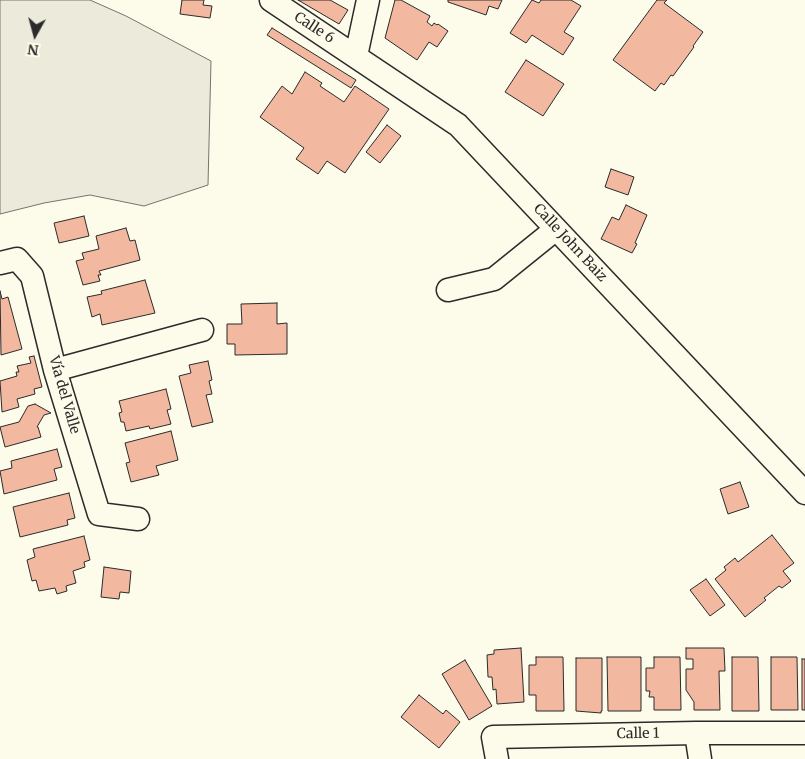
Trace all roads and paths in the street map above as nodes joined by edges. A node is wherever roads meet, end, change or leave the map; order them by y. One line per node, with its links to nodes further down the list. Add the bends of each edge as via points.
1 (271, 0): 3 (street, Calle 6)
2 (368, 0): 3 (street)
3 (356, 56): 4 (street, Calle John Baiz, via 458,125)
4 (556, 229): 6 (street, via 494,279); 9 (street, Calle John Baiz)
5 (0, 262): 8 (street, Vía del Valle, via 17,259 32,276)
6 (448, 290)
7 (202, 330): 8 (street)
8 (55, 370): 10 (street, Vía del Valle, via 99,514)
9 (805, 493)
10 (138, 519)
11 (696, 733): 12 (street, Calle 1); 13 (street, Calle 1, via 493,737); 14 (street)
12 (805, 733)
13 (497, 759)
14 (700, 759)

